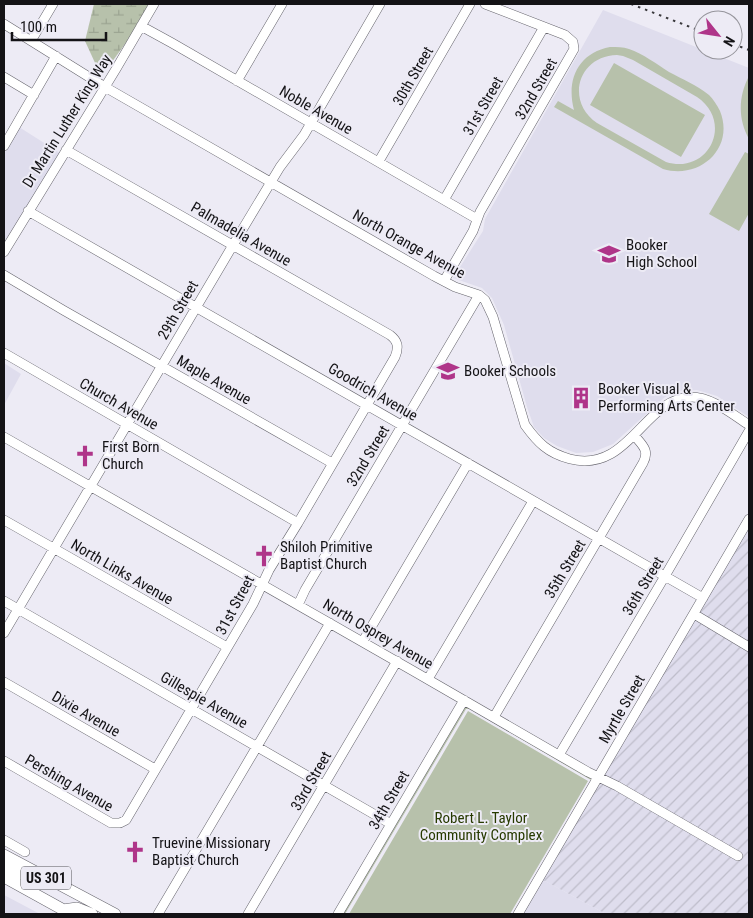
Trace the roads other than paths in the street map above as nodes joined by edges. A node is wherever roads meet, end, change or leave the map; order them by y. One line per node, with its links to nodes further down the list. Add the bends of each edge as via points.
1 (53, 4): 10 (street)
2 (154, 4): 8 (street, Dr Martin Luther King Way)
3 (282, 4): 13 (street)
4 (380, 4): 16 (street, 29th Street)
5 (470, 4): 19 (street, 30th Street)
6 (485, 4): 9 (street)
7 (4, 24): 10 (street, North Orange Avenue)
8 (141, 26): 13 (street, Noble Avenue); 14 (street, Dr Martin Luther King Way)
9 (544, 27): 21 (street, 31st Street); 23 (street, 32nd Street, via 573,42 572,54)
10 (31, 41): 11 (street, North Orange Avenue)
11 (56, 56): 14 (street, North Orange Avenue); 15 (street)
12 (4, 77): 15 (street)
13 (237, 81): 16 (street, Noble Avenue)
14 (105, 87): 18 (street, Dr Martin Luther King Way); 20 (street, North Orange Avenue)
15 (34, 95): 17 (street)
16 (311, 123): 19 (street, Noble Avenue); 20 (street, 29th Street)
17 (4, 146)
18 (66, 150): 22 (street, Dr Martin Luther King Way); 24 (street, Palmadelia Avenue)
19 (379, 161): 21 (street, Noble Avenue)
20 (271, 182): 24 (street, 29th Street); 27 (street, North Orange Avenue)
21 (444, 200): 23 (street, Noble Avenue)
22 (28, 211): 25 (street, Dr Martin Luther King Way); 29 (street, Goodrich Avenue)
23 (477, 219): 27 (street, 32nd Street)
24 (233, 245): 29 (street, 29th Street); 30 (street, Palmadelia Avenue, via 390,335)
25 (4, 252)
26 (4, 275): 32 (street, Maple Avenue)
27 (444, 281): 28 (street, North Orange Avenue)
28 (479, 295): 35 (street, 32nd Street); 38 (street, via 493,317 526,425 545,448 558,456 590,461 620,448)
29 (196, 308): 32 (street, 29th Street); 33 (street, Goodrich Avenue)
30 (398, 346): 33 (street, 31st Street)
31 (4, 353): 34 (street, Church Avenue)
32 (162, 366): 34 (street, 29th Street); 40 (street, Maple Avenue)
33 (367, 405): 35 (street, Goodrich Avenue); 40 (street, 31st Street)
34 (127, 424): 42 (street, 29th Street); 46 (street, Church Avenue)
35 (402, 425): 41 (street, Goodrich Avenue); 53 (street, 32nd Street)
36 (749, 425): 38 (street, via 709,402 693,397 676,399 662,407)
37 (749, 431): 49 (street, 36th Street)
38 (634, 435): 47 (street, 35th Street, via 644,447 646,457)
39 (4, 437): 42 (street, North Osprey Avenue)
40 (332, 463): 46 (street, 31st Street)
41 (468, 463): 43 (street, Goodrich Avenue); 58 (street)
42 (90, 486): 48 (street, 29th Street); 50 (street, North Osprey Avenue)
43 (533, 501): 47 (street, Goodrich Avenue); 62 (street)
44 (749, 519): 51 (street, Myrtle Street)
45 (4, 520): 48 (street, North Links Avenue)
46 (298, 523): 50 (street, 31st Street)
47 (600, 538): 49 (street, Goodrich Avenue); 66 (street, 35th Street)
48 (54, 549): 54 (street, 29th Street); 60 (street, North Links Avenue)
49 (665, 576): 51 (street, Goodrich Avenue); 68 (street, 36th Street)
50 (262, 585): 53 (street, North Osprey Avenue); 60 (street, 31st Street)
51 (703, 598): 55 (street, Myrtle Street)
52 (4, 601): 54 (street, Gillespie Avenue)
53 (298, 605): 56 (street, North Osprey Avenue)
54 (18, 609): 57 (street, 29th Street); 65 (street, Gillespie Avenue)
55 (694, 614): 59 (street); 71 (street, Myrtle Street)
56 (330, 623): 58 (street, North Osprey Avenue); 67 (street)
57 (4, 632)
58 (363, 641): 61 (street, North Osprey Avenue)
59 (749, 647)
60 (227, 648): 65 (street, 31st Street)
61 (397, 661): 62 (street, North Osprey Avenue); 72 (street, 33rd Street)
62 (428, 679): 64 (street, North Osprey Avenue)
63 (4, 682): 70 (street, Dixie Avenue)
64 (464, 700): 66 (street, North Osprey Avenue); 74 (street, 34th Street)
65 (191, 709): 67 (street, Gillespie Avenue); 70 (street, 31st Street)
66 (494, 717): 68 (street, North Osprey Avenue)
67 (257, 747): 72 (street, Gillespie Avenue); 85 (street)
68 (559, 755): 71 (street, North Osprey Avenue)
69 (4, 761): 73 (street, Pershing Avenue, via 112,823)
70 (155, 769): 73 (street, 31st Street)
71 (598, 777): 78 (street, North Osprey Avenue); 88 (street, Myrtle Street)
72 (324, 785): 74 (street, Gillespie Avenue); 86 (street, 33rd Street)
73 (122, 823)
74 (391, 824): 87 (street, 34th Street)
75 (4, 840): 76 (street)
76 (26, 852)
77 (4, 855): 81 (main road, US 301)
78 (738, 856)
79 (4, 866): 81 (main road, via 19,874)
80 (4, 877): 82 (main road, US 301)
81 (44, 877): 84 (main road, US 301)
82 (67, 912): 83 (main road, via 77,908)
83 (92, 914)
84 (115, 914)
85 (158, 914)
86 (248, 914)
87 (338, 914)
88 (518, 914)

